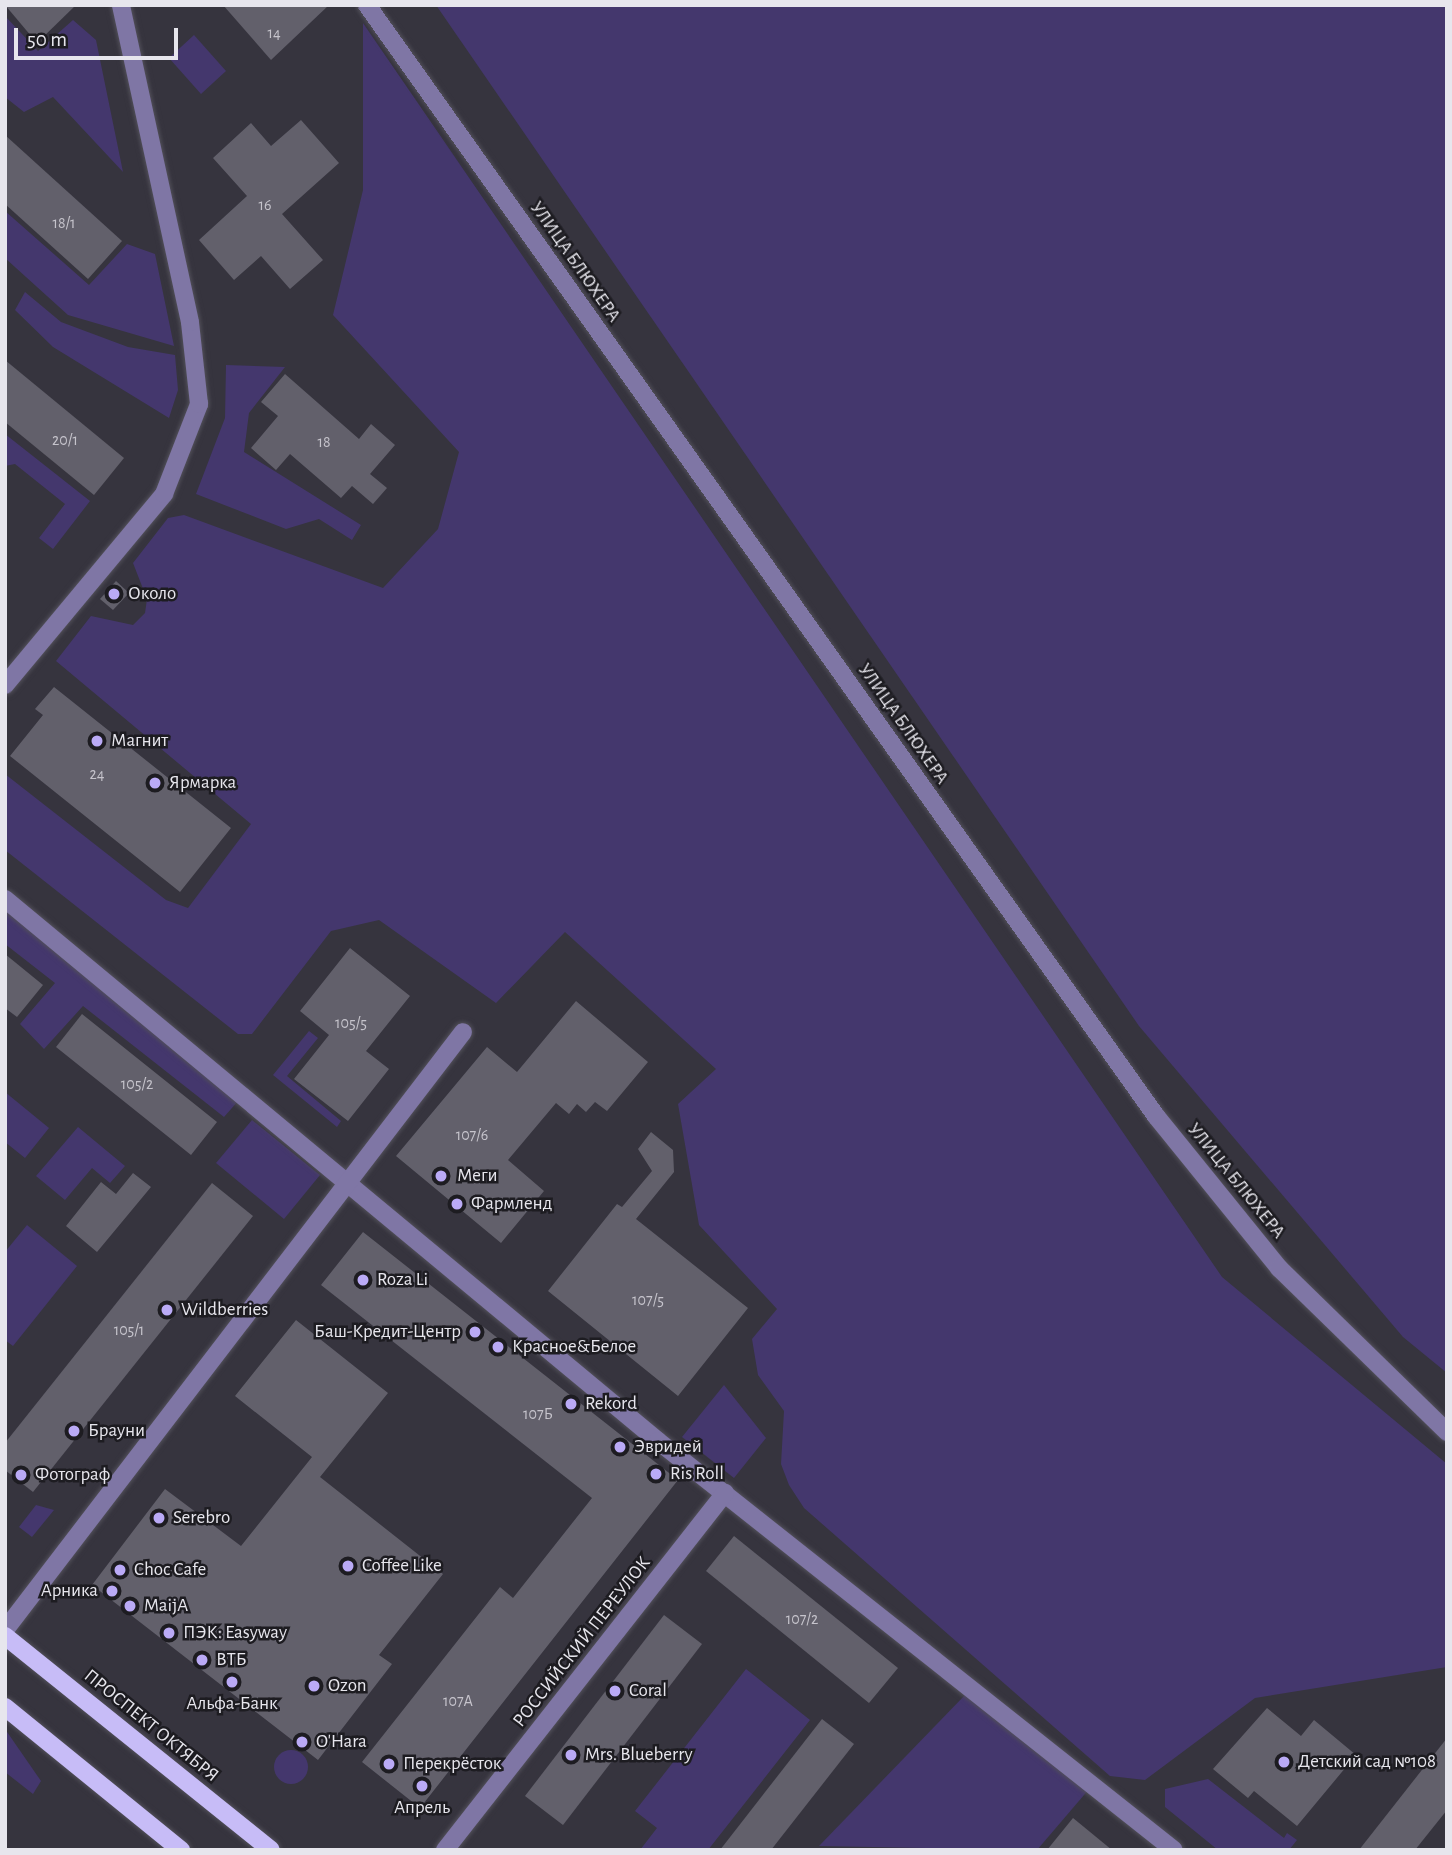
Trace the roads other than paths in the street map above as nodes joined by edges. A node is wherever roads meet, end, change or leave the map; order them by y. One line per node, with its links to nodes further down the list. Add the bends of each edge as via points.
1 (121, 5): 3 (street, via 190,322 199,404 164,494)
2 (367, 5): 7 (street, УЛИЦА БЛЮХЕРА, via 1156,1116 1279,1268)
3 (5, 685)
4 (5, 899): 6 (street, via 236,1086)
5 (463, 1032): 6 (street)
6 (346, 1186): 8 (street); 9 (street)
7 (1447, 1432)
8 (724, 1493): 14 (street, РОССИЙСКИЙ ПЕРЕУЛОК); 15 (street)
9 (5, 1630)
10 (5, 1636): 13 (main road, ПРОСПЕКТ ОКТЯБРЯ)
11 (5, 1707): 12 (main road)
12 (181, 1850)
13 (271, 1850)
14 (445, 1850)
15 (1174, 1850)

